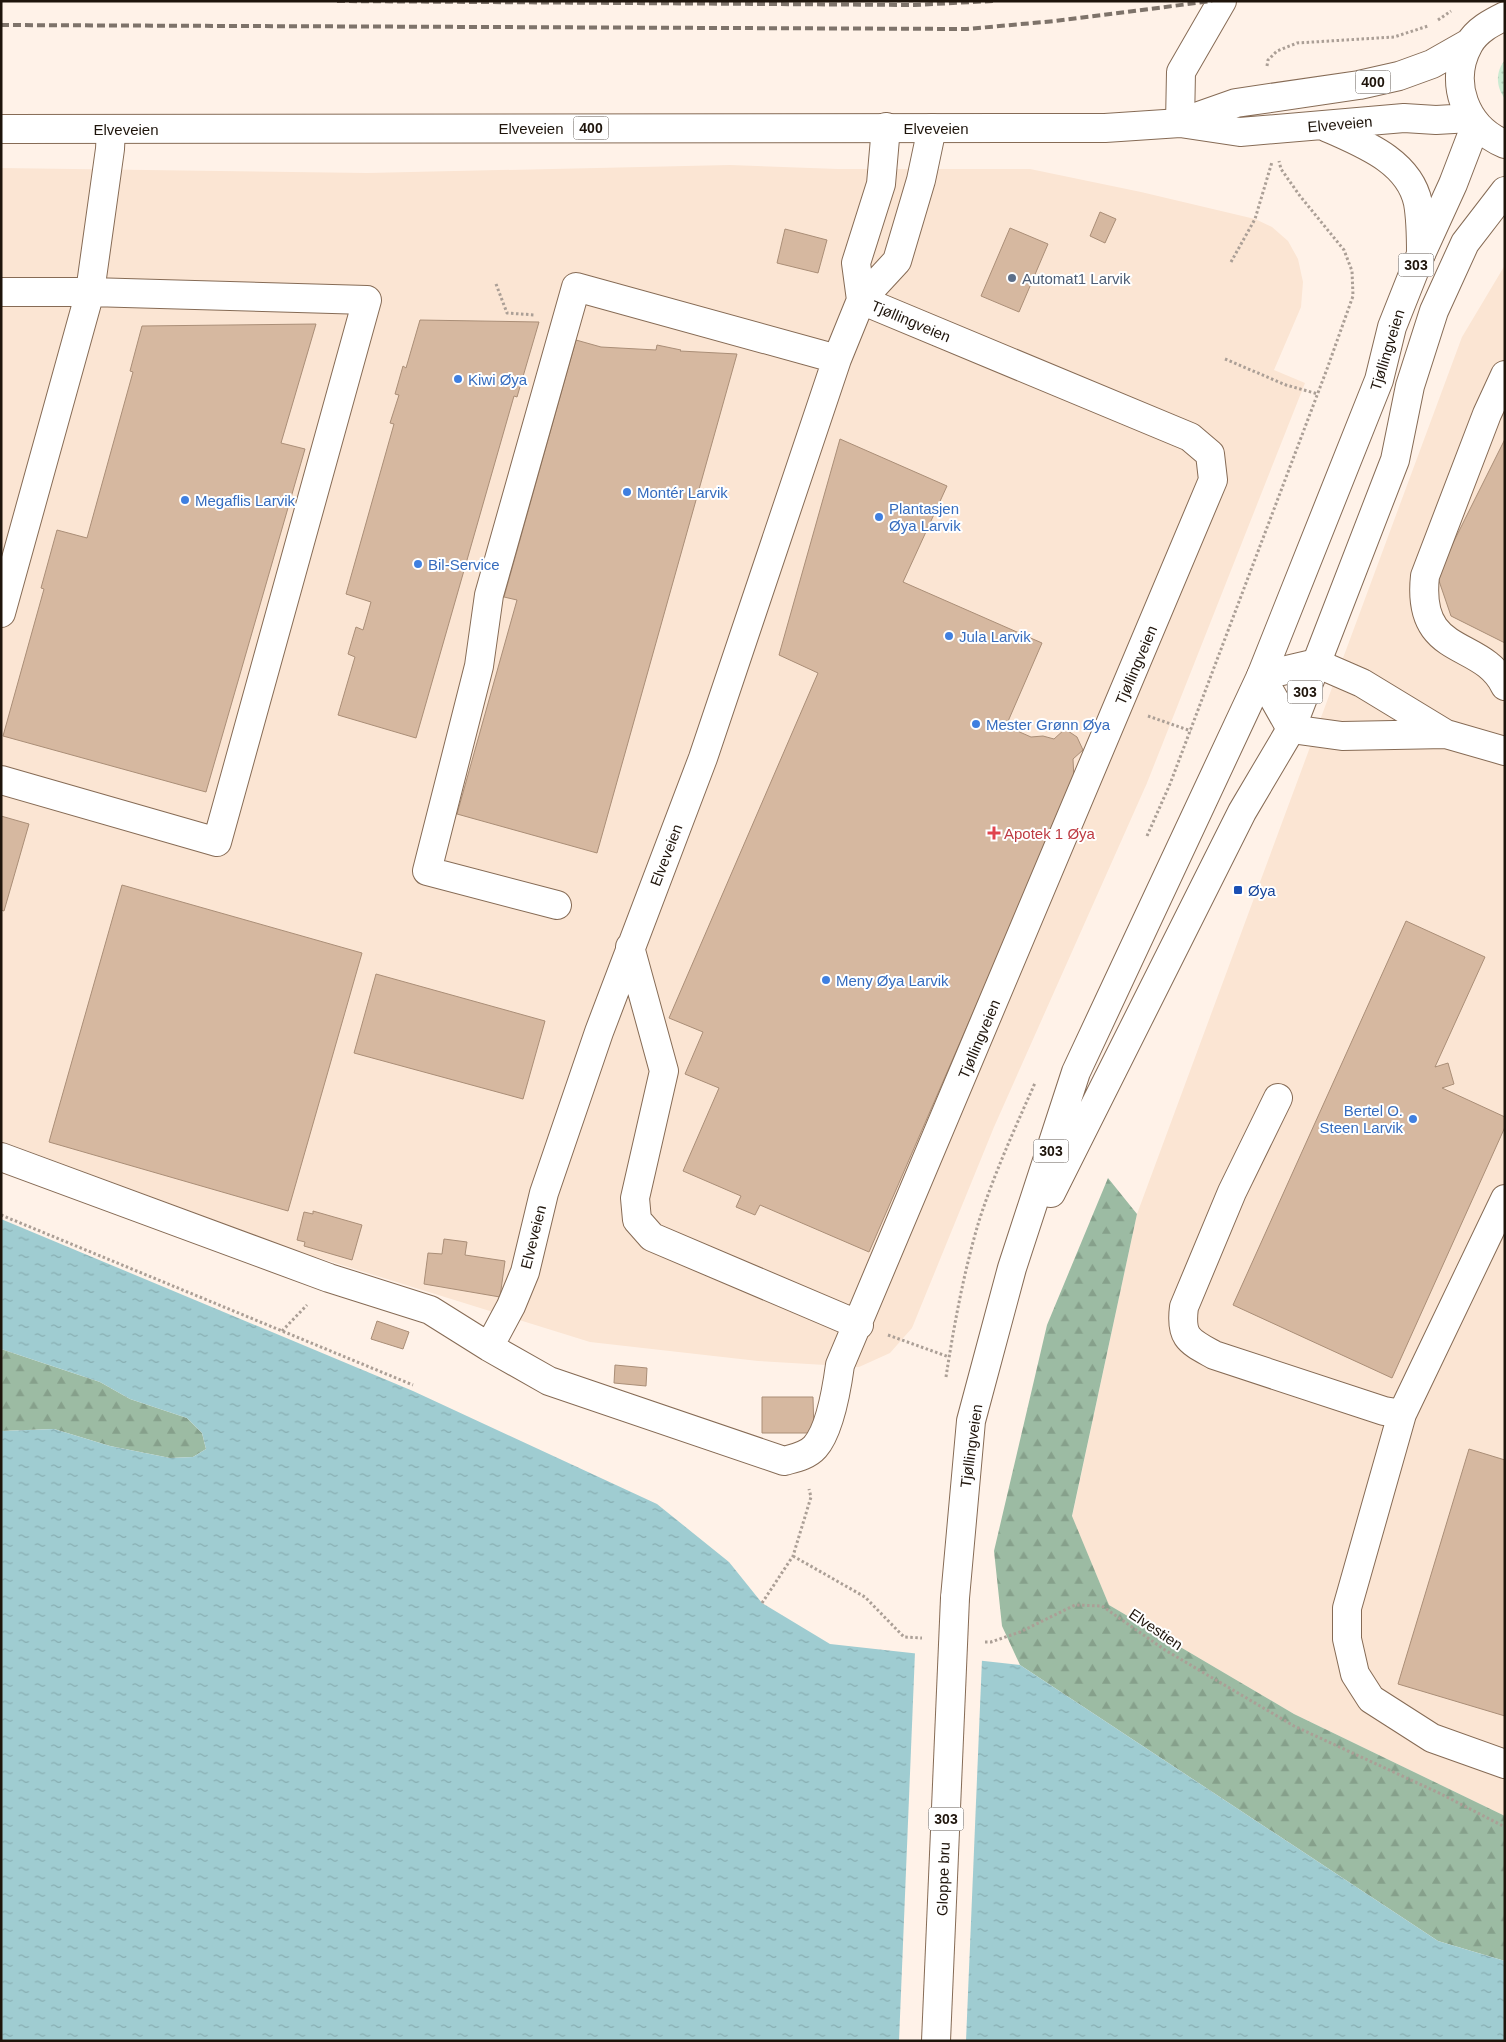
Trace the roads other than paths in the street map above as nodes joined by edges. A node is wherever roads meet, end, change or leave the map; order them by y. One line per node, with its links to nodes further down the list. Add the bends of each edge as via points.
1 (1222, 1): 5 (main road, via 1180,72)
2 (1505, 4): 3 (main road)
3 (1487, 28): 4 (main road, via 1461,61 1459,81 1462,100); 5 (main road, Elveveien / 400, via 1432,64 1399,76 1359,85 1236,102)
4 (1473, 121): 6 (main road, Elveveien / 400, via 1404,118); 11 (main road, via 1485,133); 13 (main road, Tjøllingveien / 303, via 1443,209)
5 (1180, 123): 6 (main road, Elveveien / 400, via 1240,132); 8 (main road, Elveveien / 400, via 1105,128)
6 (1324, 126): 13 (main road, 400, via 1374,149 1395,165 1418,201)
7 (886, 127): 8 (main road, Elveveien / 400); 10 (main road, Elveveien / 400); 16 (main road, via 881,184 856,263)
8 (932, 128): 16 (main road, via 921,180 897,261)
9 (1, 129): 10 (main road, Elveveien / 400)
10 (111, 129): 15 (main road)
11 (1505, 144)
12 (1505, 191): 20 (main road, Tjøllingveien / 303, via 1465,243 1434,311 1410,386 1394,460)
13 (1421, 254): 21 (main road, Tjøllingveien / 303, via 1392,328 1379,380)
14 (1, 292): 15 (main road)
15 (90, 292): 19 (main road); 26 (main road, via 367,300 217,842)
16 (861, 300): 17 (main road, Elveveien); 33 (main road, Tjøllingveien, via 1190,437 1210,454 1213,480)
17 (838, 359): 27 (main road, via 576,287 489,595 479,666 427,871); 28 (main road, Elveveien, via 703,758)
18 (1505, 375): 22 (main road, via 1425,576 1423,591 1430,618 1444,639 1493,668)
19 (1, 613)
20 (1316, 663): 21 (main road); 23 (main road, Tjøllingveien / 303); 24 (main road, via 1362,683)
21 (1261, 676): 23 (main road); 32 (main road, Tjøllingveien / 303, via 1076,1072)
22 (1505, 686)
23 (1290, 729): 24 (main road, via 1342,736); 32 (main road, Tjøllingveien / 303, via 1242,812 1107,1086)
24 (1446, 734): 25 (main road)
25 (1505, 750)
26 (1, 780)
27 (557, 905)
28 (630, 947): 33 (main road, via 664,1071 635,1198 637,1220 652,1237); 34 (main road, Elveveien, via 544,1193 525,1272)
29 (1278, 1098): 35 (main road, via 1232,1192 1184,1307 1182,1325 1185,1334 1194,1344 1214,1355)
30 (1, 1157): 34 (main road, via 329,1278 430,1310)
31 (1505, 1199): 35 (main road)
32 (1012, 1268): 36 (main road, Tjøllingveien / 303, via 971,1421)
33 (859, 1325): 34 (main road, Tjøllingveien, via 840,1365 826,1424 816,1446 802,1457 784,1461 549,1380)
34 (489, 1348)
35 (1402, 1414): 37 (main road, via 1347,1608 1347,1640 1355,1674 1371,1699 1432,1738)
36 (955, 1598): 38 (main road, Gloppe bru / 303, bridge)
37 (1505, 1764)
38 (936, 2041)

